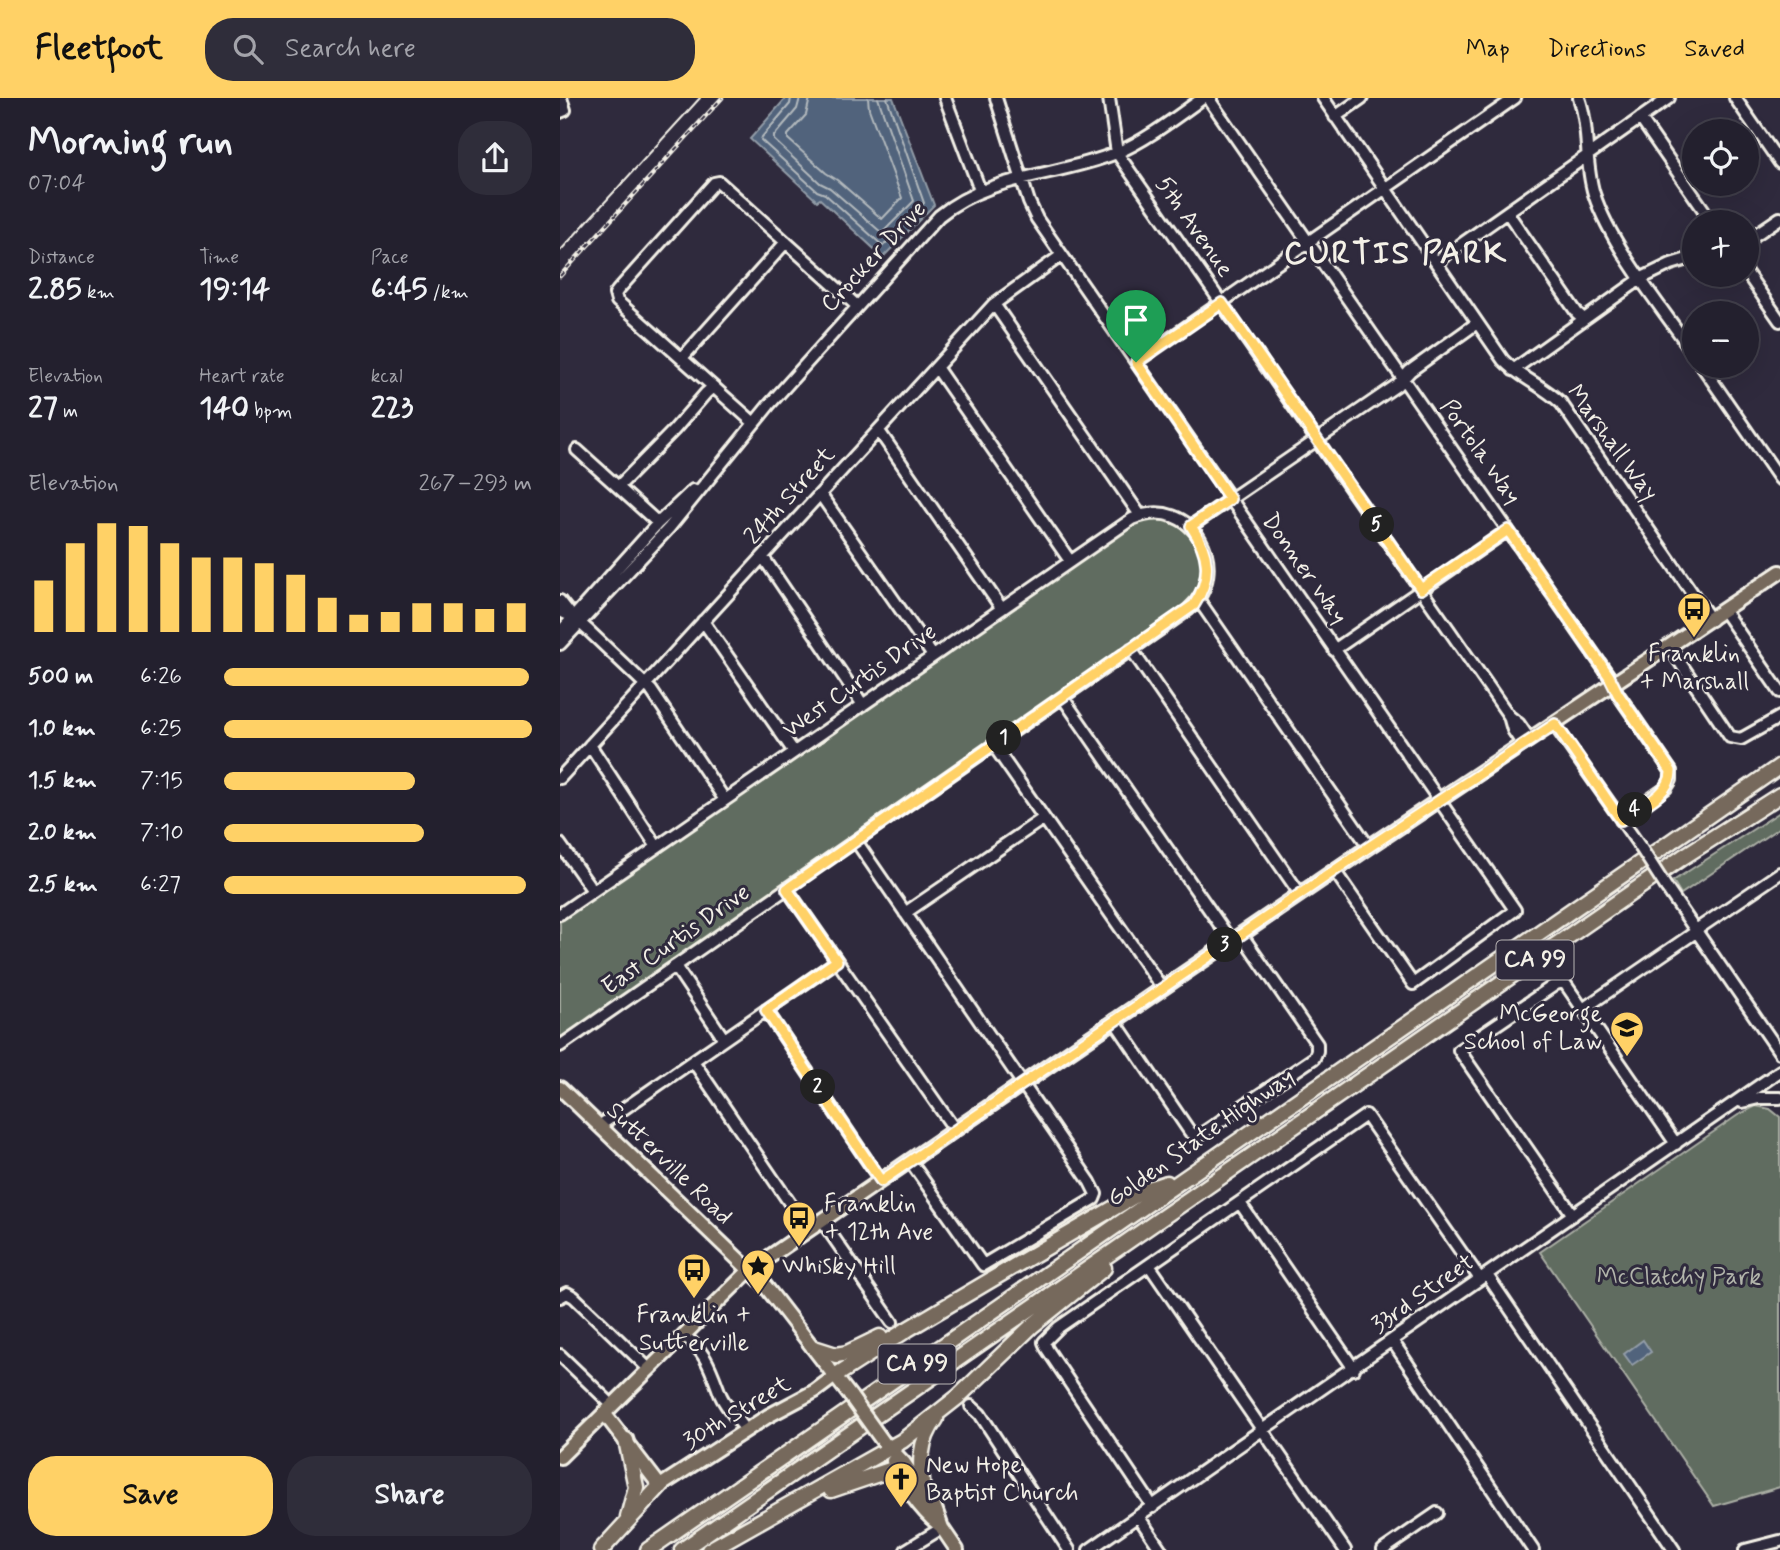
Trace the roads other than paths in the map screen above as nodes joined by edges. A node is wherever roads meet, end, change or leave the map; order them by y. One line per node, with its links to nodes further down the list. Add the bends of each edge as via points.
1 (561, 98): 13 (street)
2 (945, 98): 20 (street)
3 (996, 98): 19 (street, Donner Way)
4 (1109, 98): 16 (street, 5th Avenue)
5 (1203, 98): 16 (street)
6 (1212, 98): 27 (street, Portola Way)
7 (1323, 98): 14 (street, Marshall Way)
8 (1362, 98): 14 (street)
9 (1515, 98): 21 (street)
10 (1579, 98): 17 (street)
11 (1669, 98): 15 (street)
12 (1735, 98): 18 (street)
13 (563, 111)
14 (1335, 117): 21 (street, Marshall Way)
15 (1640, 118): 17 (street); 22 (street)
16 (1117, 153): 19 (street, Crocker Drive); 33 (street, 5th Avenue)
17 (1587, 156): 23 (street); 31 (street, via 1605,222)
18 (1780, 163)
19 (1022, 178): 20 (street, Crocker Drive); 28 (street, Donner Way, via 1034,214)
20 (980, 190): 35 (street, Crocker Drive, via 939,216)
21 (1386, 190): 27 (street); 30 (street, Marshall Way)
22 (1704, 210)
23 (1507, 212): 30 (street); 36 (street)
24 (1780, 218): 25 (street)
25 (1759, 233)
26 (786, 242): 35 (street); 40 (street); 40 (street, via 719,182 664,236 615,298)
27 (1309, 243): 33 (street); 44 (street, Portola Way)
28 (1062, 255): 34 (street, 24th Street); 41 (street, Donner Way)
29 (1682, 261): 31 (street)
30 (1436, 262): 38 (street, Marshall Way)
31 (1642, 278): 36 (street); 39 (street)
32 (1756, 287): 37 (street)
33 (1222, 303): 41 (street); 49 (street, 5th Avenue)
34 (994, 304): 42 (street, 24th Street); 56 (street)
35 (857, 306): 47 (street, Crocker Drive)
36 (1584, 319): 43 (street)
37 (1780, 321)
38 (1477, 323): 43 (street, Marshall Way); 44 (street)
39 (1682, 336)
40 (682, 358): 46 (street)
41 (1136, 362): 55 (street, Donner Way)
42 (936, 367): 48 (street, 24th Street); 61 (street)
43 (1513, 370): 70 (street, Marshall Way, via 1560,403)
44 (1403, 378): 49 (street); 59 (street, Portola Way)
45 (1710, 378): 52 (street)
46 (713, 387): 47 (street); 53 (street)
47 (754, 423): 51 (street, Crocker Drive)
48 (878, 431): 54 (street, 24th Street); 66 (street)
49 (1317, 439): 55 (street); 63 (street, 5th Avenue)
50 (578, 450): 53 (street)
51 (715, 470): 57 (street, Crocker Drive); 69 (street, Crocker Drive, via 669,528)
52 (1780, 479)
53 (618, 487): 57 (street)
54 (820, 494): 60 (street, 24th Street); 77 (street)
55 (1230, 499): 58 (street); 76 (street, Donner Way)
56 (1140, 515): 58 (street, via 1166,514); 61 (street, West Curtis Drive)
57 (658, 523): 69 (street, Crocker Drive)
58 (1191, 526): 64 (street, via 1201,540 1207,575)
59 (1508, 530): 63 (street); 79 (street, Portola Way)
60 (763, 558): 71 (street, 24th Street); 82 (street)
61 (1070, 561): 66 (street, West Curtis Drive)
62 (1780, 572): 68 (main road)
63 (1421, 589): 76 (street); 85 (street, 5th Avenue, via 1519,724)
64 (1198, 599): 75 (street, East Curtis Drive); 101 (street)
65 (560, 601): 69 (street)
66 (1002, 609): 77 (street, West Curtis Drive)
67 (560, 611): 69 (street)
68 (1724, 611): 70 (main road); 80 (street)
69 (576, 620): 72 (street, Crocker Drive); 73 (street, Crocker Drive); 78 (street)
70 (1711, 620): 74 (main road)
71 (703, 621): 78 (street, 24th Street); 88 (street)
72 (560, 632)
73 (560, 644)
74 (1669, 646): 79 (main road); 83 (street, via 1730,737 1741,739)
75 (1131, 649): 81 (street, East Curtis Drive); 106 (street)
76 (1334, 650): 94 (street, Donner Way)
77 (933, 656): 82 (street, West Curtis Drive)
78 (646, 684): 86 (street, 24th Street); 93 (street)
79 (1613, 684): 84 (main road); 96 (street, Portola Way, via 1671,771 1666,789)
80 (1780, 692)
81 (1063, 698): 87 (street, East Curtis Drive); 110 (street)
82 (863, 705): 88 (street, West Curtis Drive)
83 (1780, 717)
84 (1555, 724): 85 (main road); 96 (street)
85 (1527, 742): 94 (main road)
86 (590, 745): 91 (street, 24th Street); 100 (street)
87 (994, 746): 95 (street); 97 (street, East Curtis Drive)
88 (794, 752): 93 (street, West Curtis Drive)
89 (1780, 754): 98 (highway)
90 (1780, 766): 98 (highway, Golden State Highway / CA 99)
91 (560, 778)
92 (1780, 793): 133 (highway, Golden State Highway / CA 99)
93 (725, 800): 100 (street, West Curtis Drive)
94 (1439, 800): 101 (main road); 102 (street, Donner Way, via 1515,910 1413,984)
95 (1044, 818): 107 (street); 113 (street)
96 (1621, 820): 109 (street, bridge)
97 (856, 841): 104 (street, East Curtis Drive); 107 (street)
98 (1671, 841): 130 (highway, Golden State Highway / CA 99)
99 (560, 844): 105 (street)
100 (657, 847): 105 (street, West Curtis Drive)
101 (1369, 847): 102 (main road)
102 (1334, 870): 106 (main road)
103 (1780, 873): 109 (street)
104 (787, 889): 111 (street); 112 (street, East Curtis Drive)
105 (593, 891): 108 (street, West Curtis Drive)
106 (1300, 894): 110 (main road)
107 (905, 913): 122 (street)
108 (560, 914)
109 (1696, 930): 114 (street); 119 (street)
110 (1236, 938): 113 (main road); 116 (street, via 1317,1044 1317,1051 1314,1058 1200,1135 1190,1132)
111 (837, 961): 115 (street); 127 (street)
112 (675, 967): 117 (street); 118 (street, East Curtis Drive)
113 (1162, 988): 116 (main road)
114 (1583, 1009): 128 (street); 134 (street, via 1564,982 1556,984 1460,1050)
115 (766, 1010): 117 (street); 131 (street)
116 (1114, 1020): 122 (main road)
117 (724, 1039): 120 (street)
118 (560, 1046)
119 (1780, 1053)
120 (693, 1060): 126 (street); 136 (street)
121 (1780, 1071): 125 (street, 33rd Street)
122 (1024, 1083): 127 (main road); 129 (street, via 1094,1189 1094,1199 983,1265)
123 (560, 1088): 126 (main road, Sutterville Road)
124 (1780, 1098): 125 (street, via 1752,1098)
125 (1727, 1110): 128 (street, 33rd Street)
126 (599, 1126): 138 (main road, Sutterville Road)
127 (955, 1130): 129 (main road)
128 (1676, 1144): 134 (street, 33rd Street)
129 (910, 1161): 131 (main road)
130 (1184, 1177): 142 (highway, via 1143,1192); 169 (highway, Golden State Highway / CA 99)
131 (881, 1181): 135 (main road)
132 (1240, 1203): 137 (street); 139 (street, via 1366,1115); 147 (street)
133 (1173, 1210): 152 (highway, via 1016,1340); 170 (highway, Golden State Highway / CA 99)
134 (1573, 1215): 139 (street, 33rd Street)
135 (822, 1221): 136 (main road); 141 (street)
136 (808, 1230): 138 (main road)
137 (1149, 1265): 154 (street); 162 (street, via 1044,1342)
138 (750, 1270): 143 (main road); 145 (main road, Sutterville Road)
139 (1483, 1277): 144 (street, 33rd Street); 180 (street)
140 (560, 1297): 148 (street, via 568,1293 574,1297)
141 (892, 1322)
142 (908, 1329): 145 (highway, via 847,1353 836,1355); 149 (highway)
143 (683, 1335): 148 (main road); 153 (street, via 702,1352 720,1394)
144 (1393, 1342): 147 (street, 33rd Street); 179 (street)
145 (814, 1348): 149 (main road, Sutterville Road)
146 (560, 1355): 151 (street)
147 (1354, 1369): 154 (street, 33rd Street)
148 (649, 1370): 151 (main road)
149 (838, 1380): 153 (main road, 30th Street); 156 (main road, Sutterville Road, bridge)
150 (971, 1406): 174 (street)
151 (608, 1409): 155 (main road); 157 (main road)
152 (943, 1409): 156 (highway); 160 (highway, via 922,1444)
153 (746, 1430): 159 (main road, 30th Street)
154 (1263, 1431): 162 (street, 33rd Street); 177 (street)
155 (626, 1440): 159 (main road); 165 (highway, via 635,1488)
156 (887, 1446): 158 (main road); 160 (main road); 161 (highway)
157 (560, 1457)
158 (896, 1468): 161 (highway); 166 (main road)
159 (660, 1486): 165 (highway)
160 (923, 1491): 166 (main road)
161 (796, 1502): 171 (highway)
162 (1153, 1507): 164 (street, 33rd Street)
163 (1437, 1513): 178 (street)
164 (1138, 1516): 175 (street, 33rd Street); 176 (street)
165 (626, 1523): 168 (highway)
166 (942, 1528): 172 (street); 173 (main road)
167 (1780, 1541): 181 (street)
168 (600, 1550)
169 (648, 1550)
170 (682, 1550)
171 (709, 1550)
172 (906, 1550)
173 (957, 1550)
174 (1069, 1550)
175 (1089, 1550)
176 (1161, 1550)
177 (1345, 1550)
178 (1383, 1550)
179 (1533, 1550)
180 (1674, 1550)
181 (1745, 1550)

